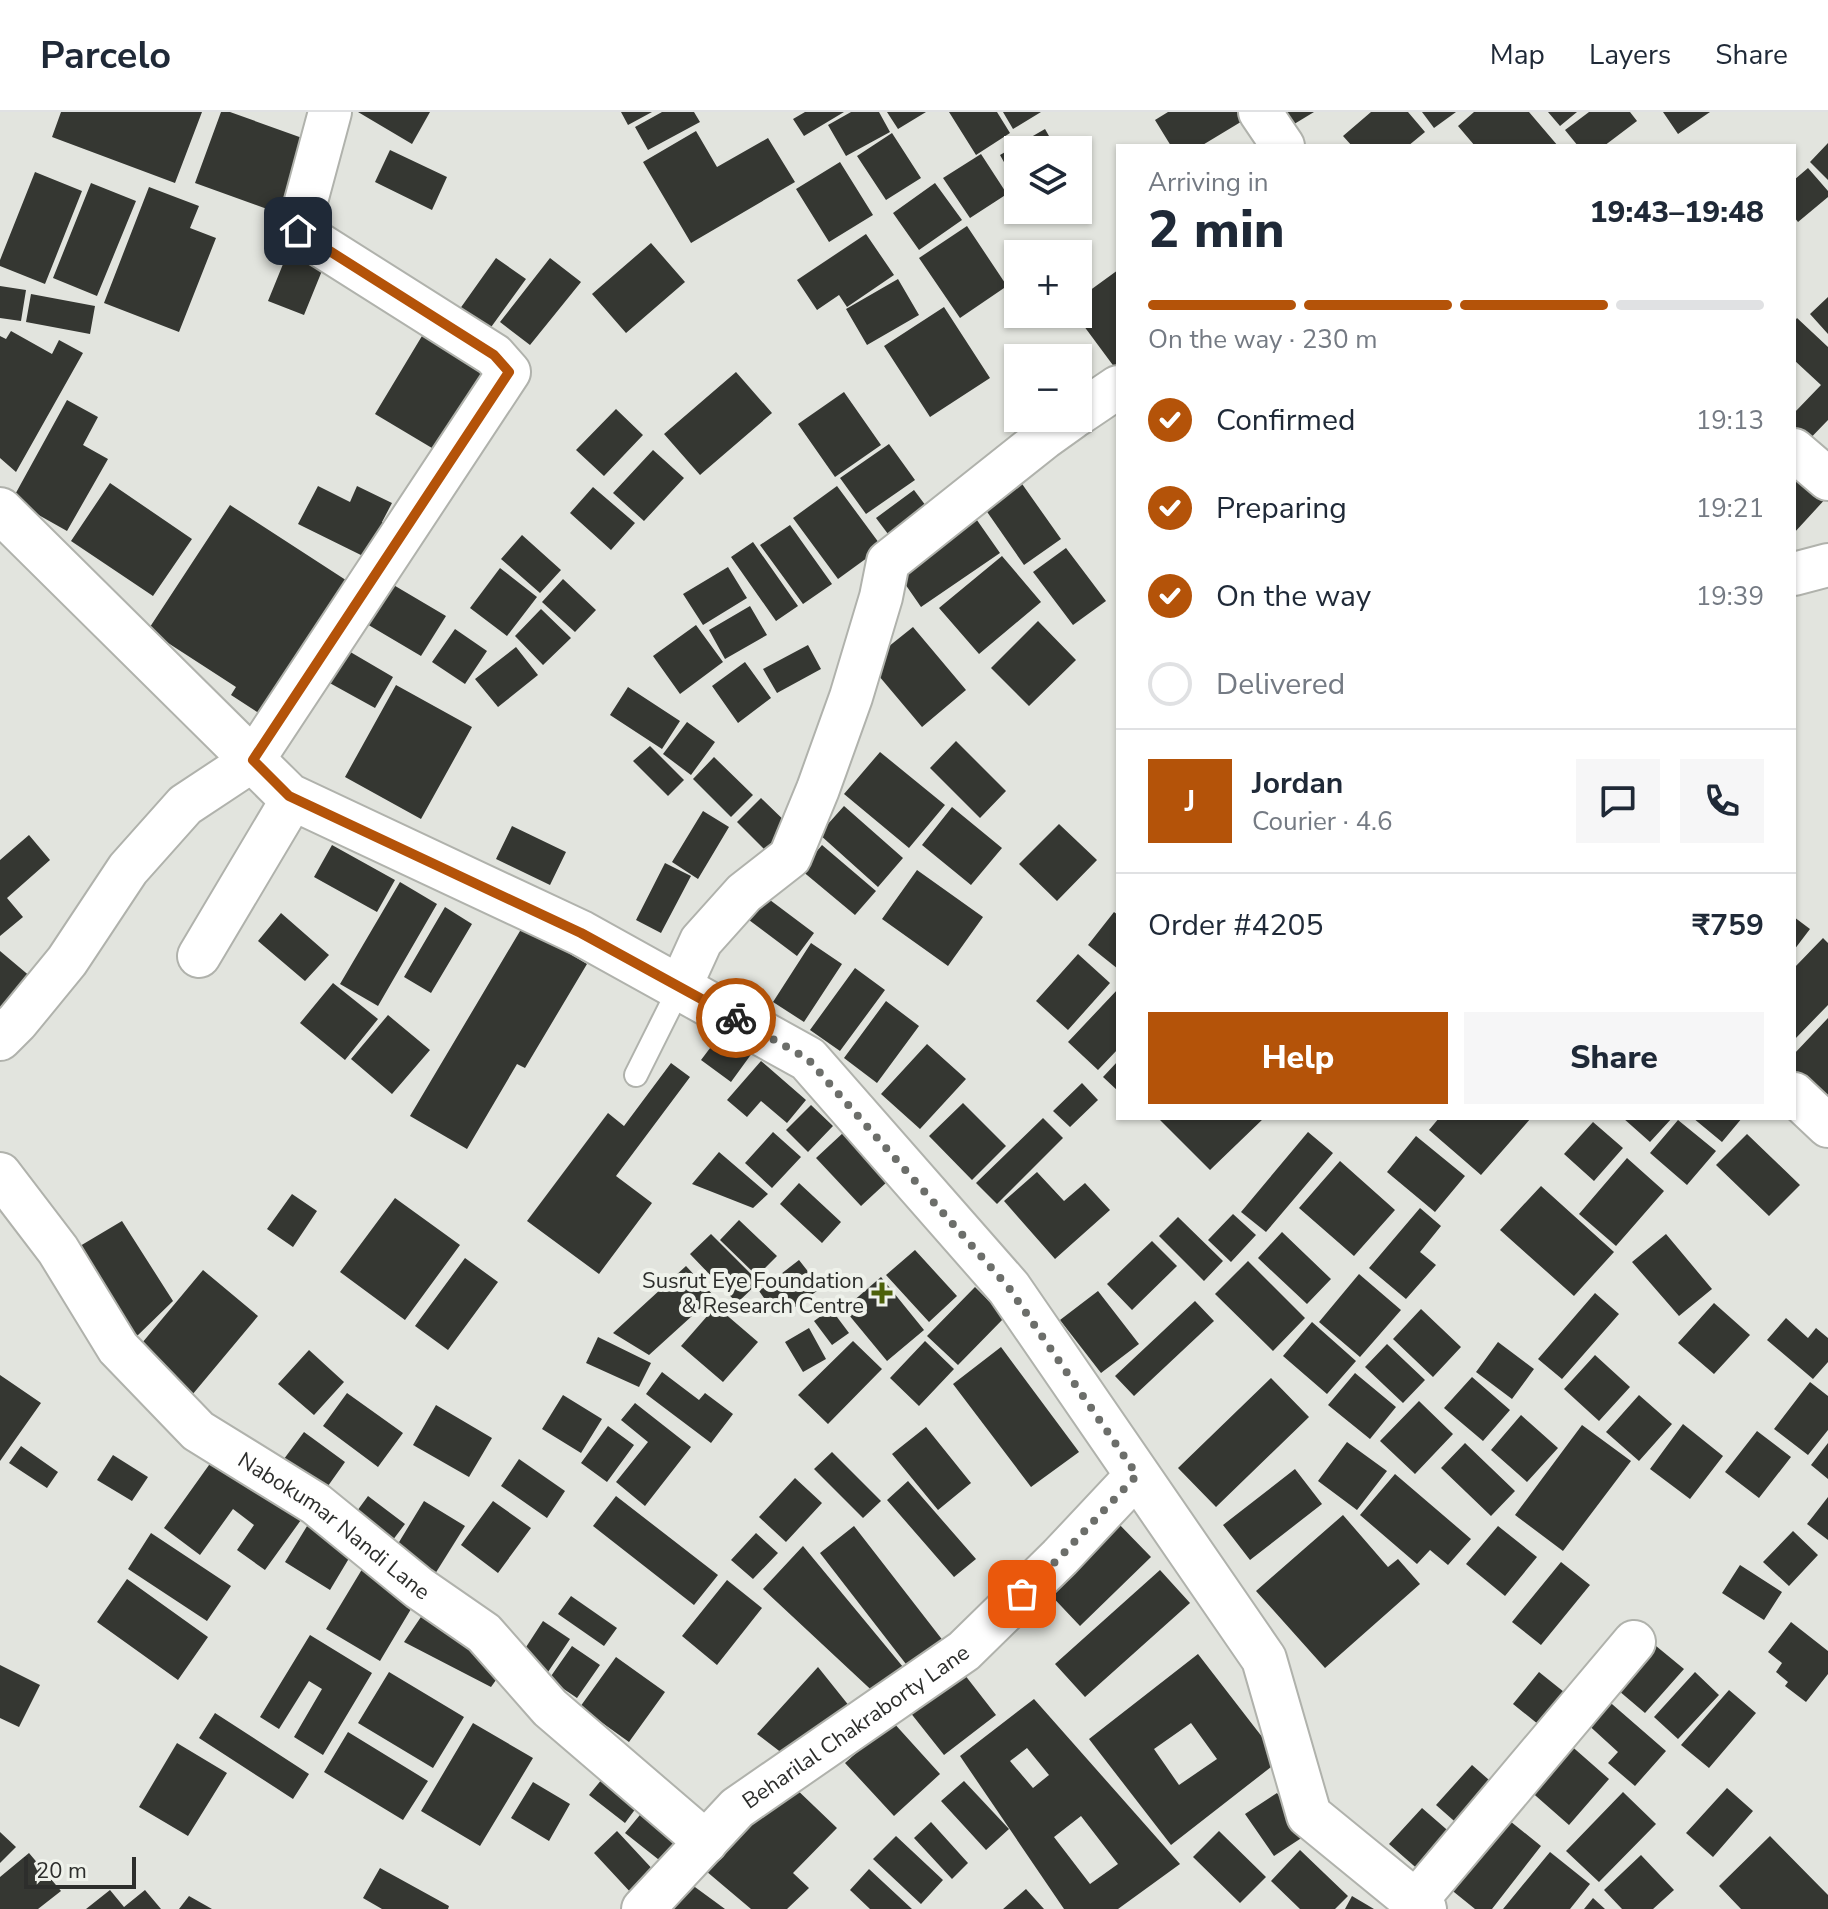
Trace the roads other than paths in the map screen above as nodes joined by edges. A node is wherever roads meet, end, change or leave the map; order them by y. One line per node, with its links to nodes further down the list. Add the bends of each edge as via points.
1 (330, 112): 12 (street, via 298,231 494,355 509,372)
2 (1260, 112): 3 (street)
3 (1282, 144)
4 (1116, 388): 5 (street)
5 (1092, 405)
6 (1052, 432): 15 (street, via 888,562 851,697 790,857 744,893 701,941)
7 (1796, 452): 8 (street)
8 (1828, 479)
9 (0, 510): 12 (main road)
10 (1828, 565): 11 (street)
11 (1796, 573)
12 (253, 760): 13 (main road); 16 (street, via 185,805 128,869 67,961)
13 (293, 798): 14 (street); 15 (main road, via 581,933)
14 (199, 956)
15 (680, 987): 17 (lane); 21 (main road, via 808,1059 1009,1288)
16 (0, 1039)
17 (636, 1075)
18 (1796, 1096): 19 (street)
19 (1828, 1126)
20 (0, 1174): 23 (street, Nabokumar Nandi Lane, via 58,1250 118,1348 198,1431 316,1504 484,1633 550,1708)
21 (1137, 1475): 23 (street, Beharilal Chakraborty Lane, via 964,1651 737,1808); 24 (main road, via 1264,1659 1309,1815)
22 (1634, 1642): 24 (street)
23 (706, 1842): 25 (street, Beharilal Chakraborty Lane)
24 (1420, 1905)
25 (643, 1909)

